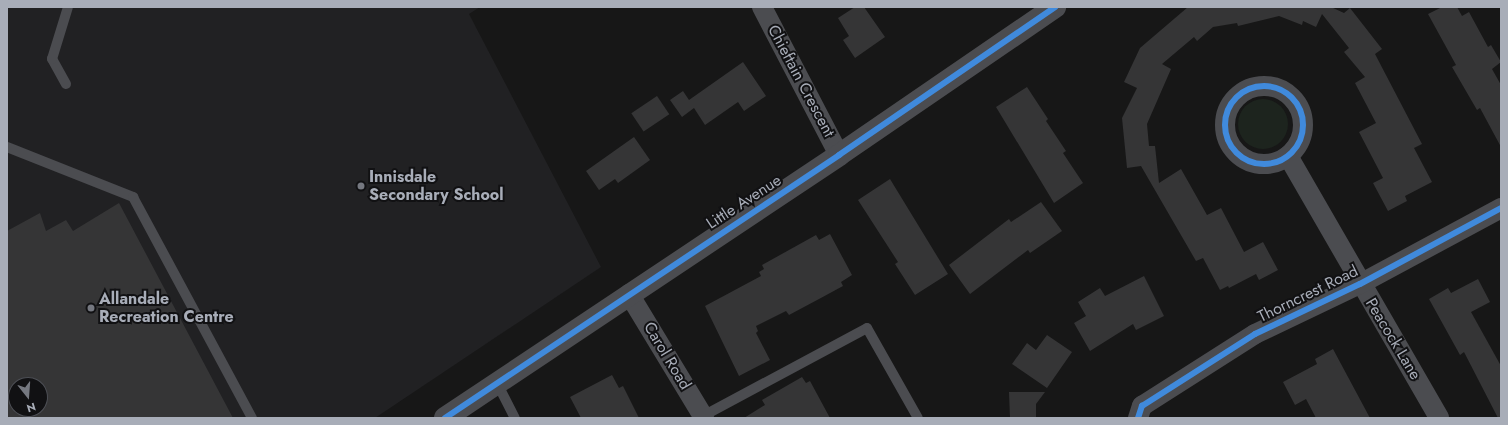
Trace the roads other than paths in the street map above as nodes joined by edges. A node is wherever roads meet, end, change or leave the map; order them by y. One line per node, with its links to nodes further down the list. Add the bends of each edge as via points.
1 (68, 7): 4 (lane, via 52,59)
2 (762, 7): 6 (street, Chieftain Crescent)
3 (1055, 7): 6 (street, Little Avenue)
4 (66, 84)
5 (7, 147): 13 (lane, via 133,197)
6 (839, 155): 10 (street, Little Avenue)
7 (1288, 156): 9 (street, Peacock Lane)
8 (1501, 208): 9 (street, Thorncrest Road)
9 (1360, 284): 17 (street, Thorncrest Road, via 1255,334 1142,406); 18 (street, Peacock Lane)
10 (629, 294): 11 (street, Little Avenue); 12 (street, Carol Road)
11 (497, 384): 14 (street, Little Avenue); 15 (lane)
12 (703, 417): 16 (lane, via 867,328)
13 (252, 418)
14 (445, 418)
15 (515, 418)
16 (918, 418)
17 (1138, 418)
18 (1439, 418)

